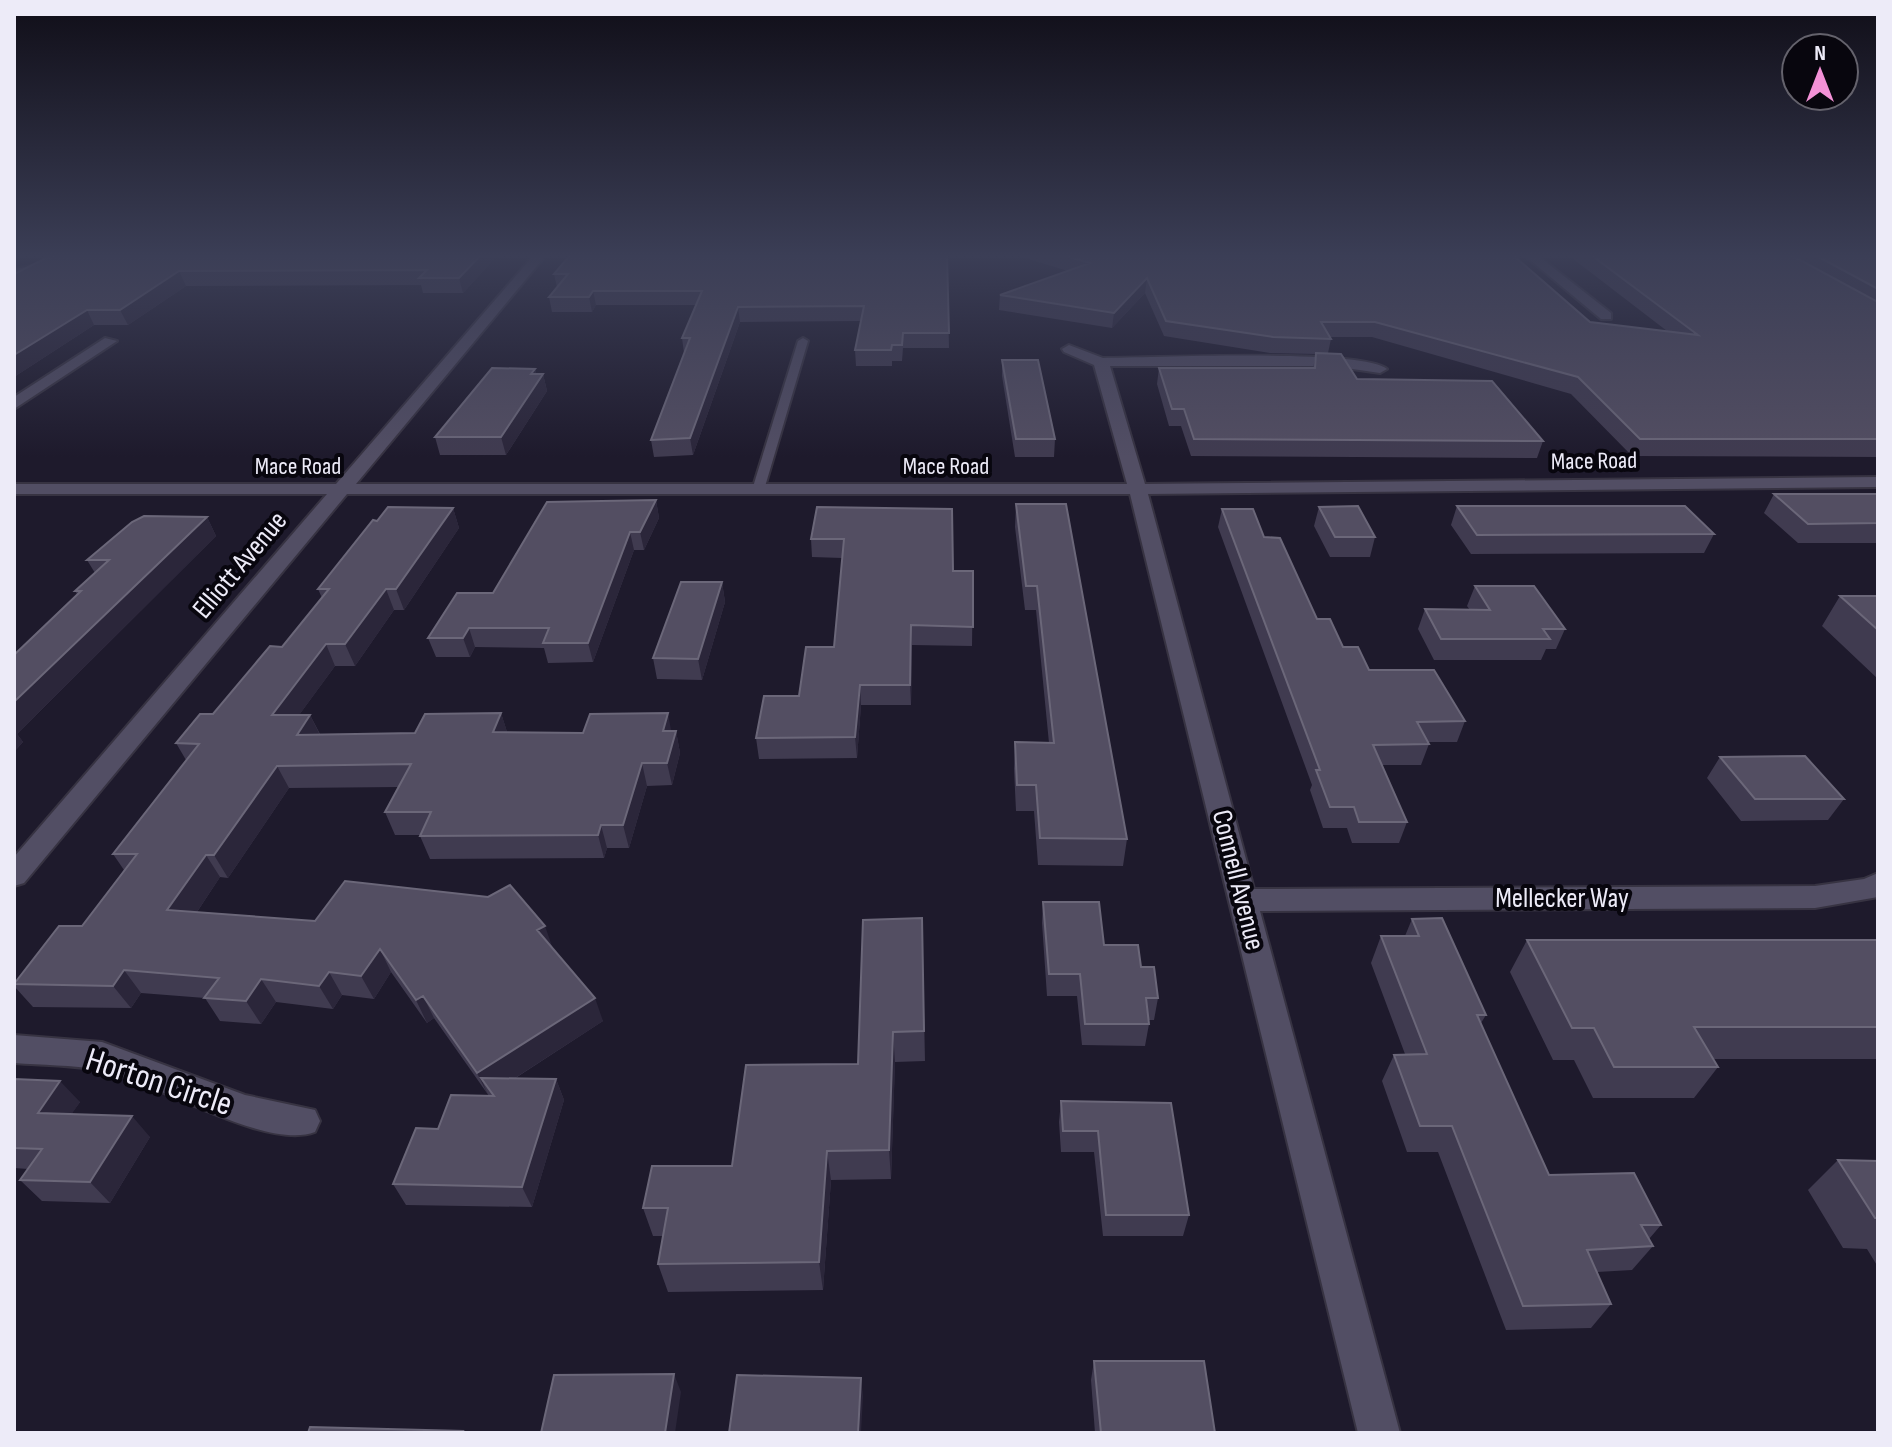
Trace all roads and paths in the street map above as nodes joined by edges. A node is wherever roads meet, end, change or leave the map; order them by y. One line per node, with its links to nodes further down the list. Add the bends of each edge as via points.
1 (482, 323): 11 (street, Elliott Avenue)
2 (110, 341): 7 (street)
3 (803, 341): 12 (lane)
4 (1069, 349): 5 (street)
5 (1101, 362): 6 (street, via 1332,362); 10 (street, Connell Avenue)
6 (1380, 369)
7 (14, 404)
8 (1878, 482): 10 (street, Mace Road)
9 (14, 489): 11 (street, Mace Road)
10 (1138, 489): 12 (street, Mace Road); 15 (street, Connell Avenue)
11 (339, 490): 12 (street, Mace Road); 13 (street, Elliott Avenue)
12 (758, 490)
13 (14, 876)
14 (1878, 884): 15 (street, Mellecker Way, via 1815,897)
15 (1243, 900): 18 (street, Connell Avenue)
16 (14, 1049): 17 (street, Horton Circle, via 102,1056 245,1110)
17 (303, 1121)
18 (1379, 1433)

